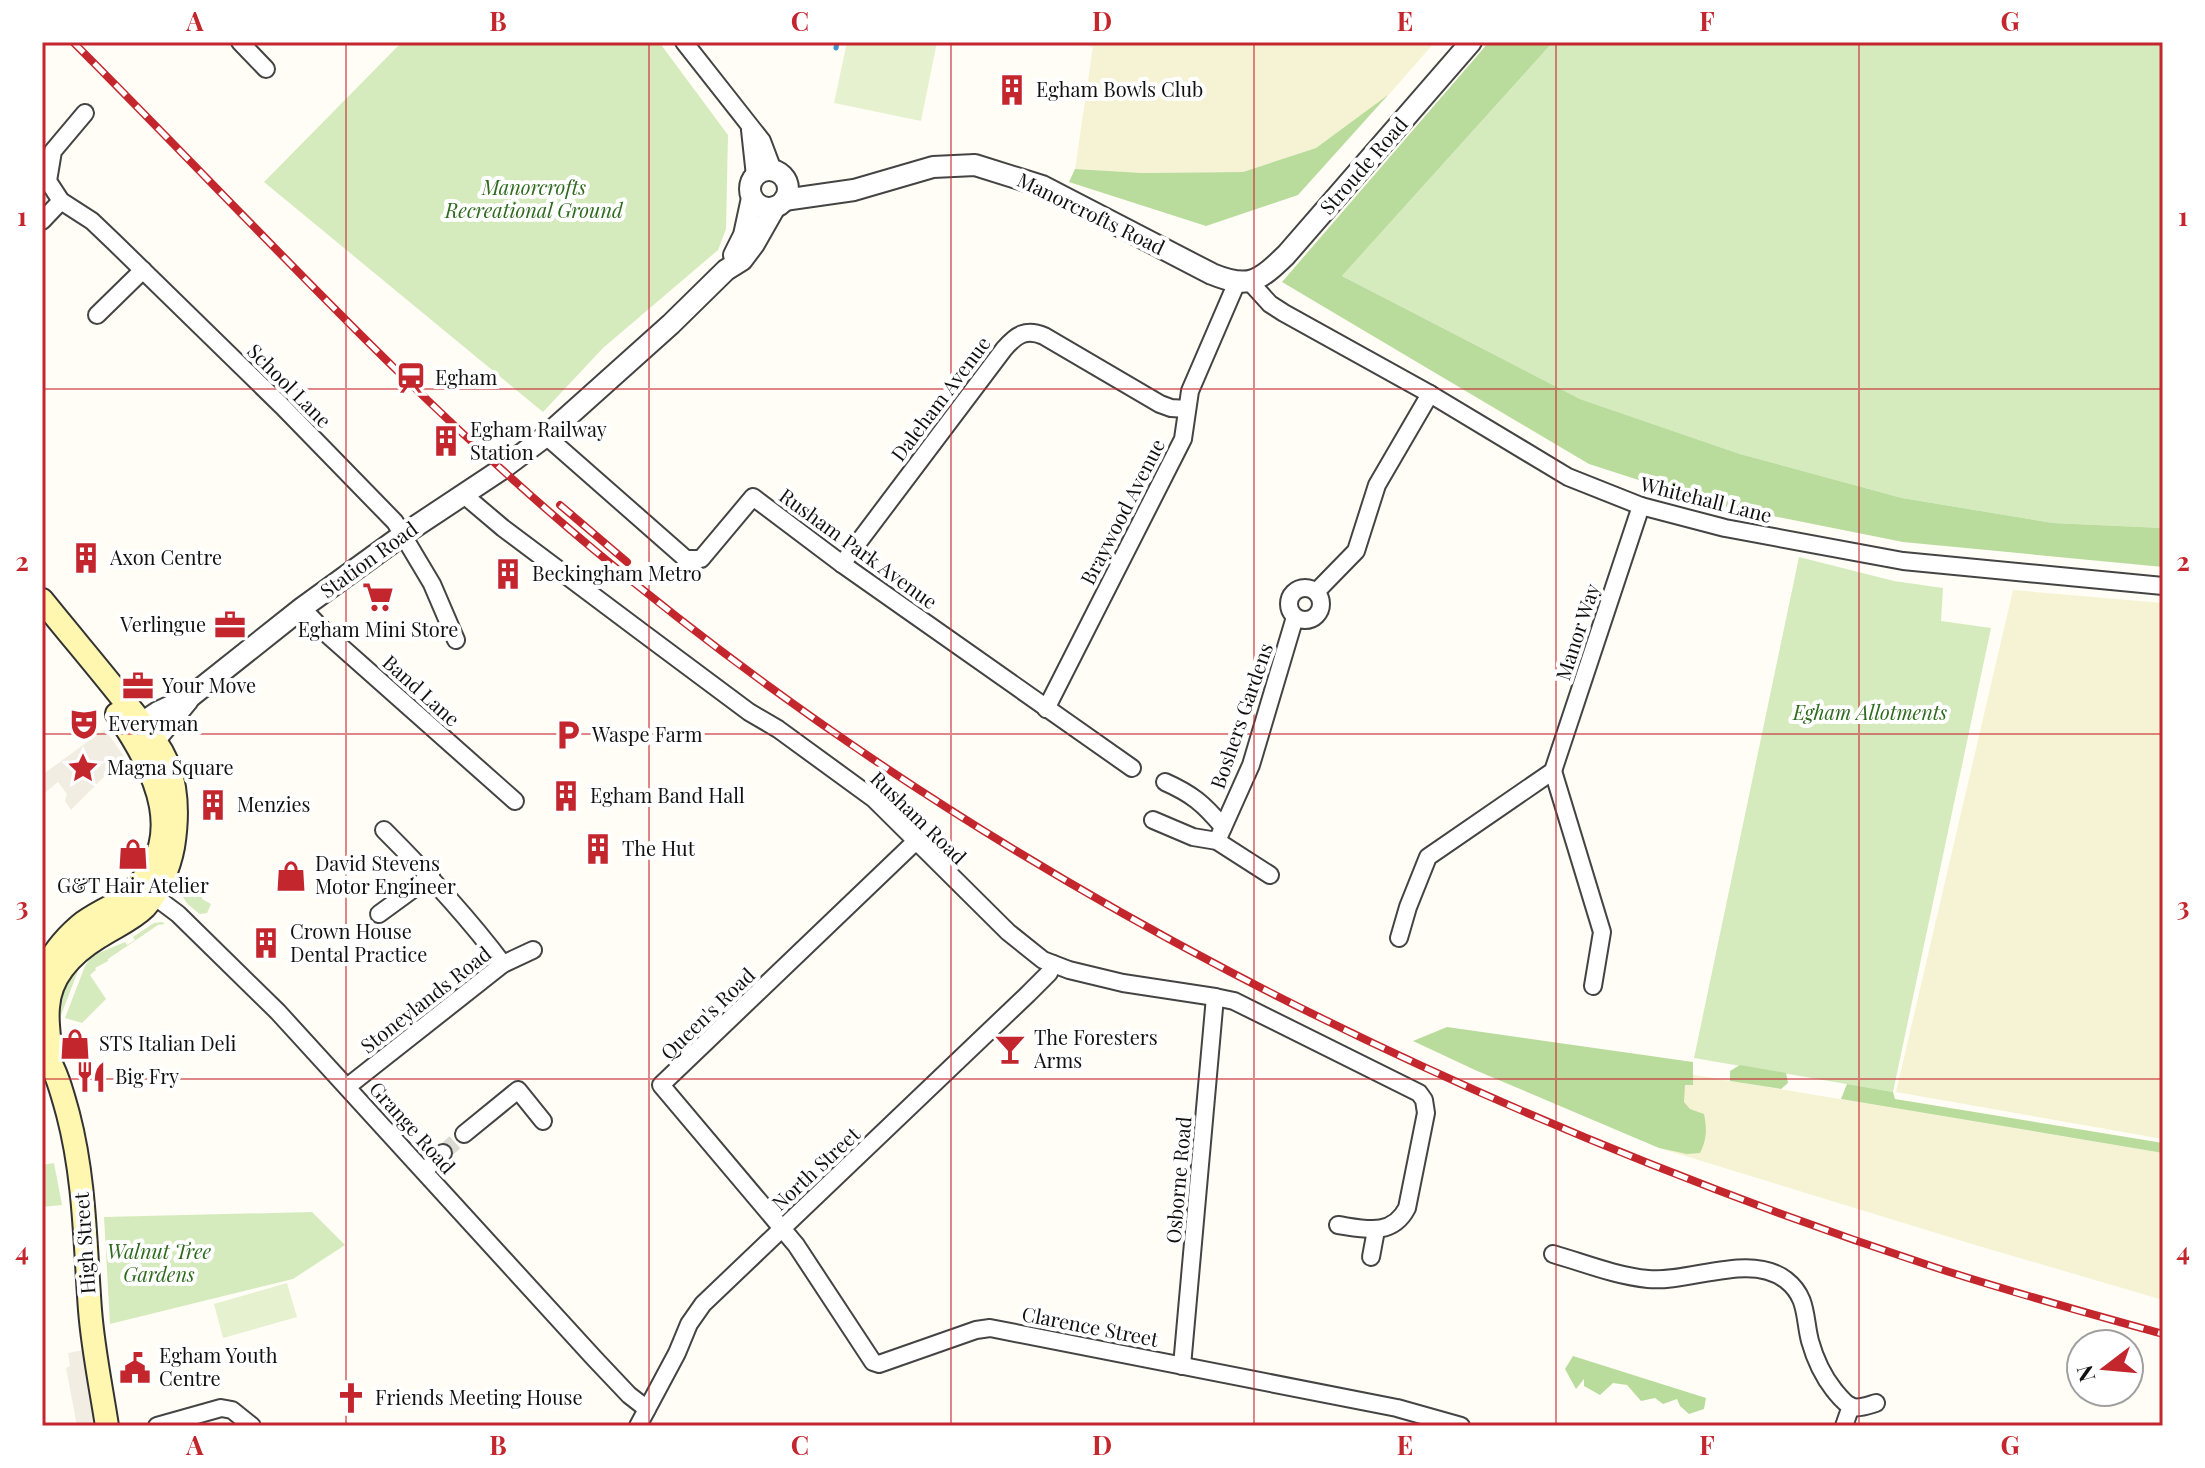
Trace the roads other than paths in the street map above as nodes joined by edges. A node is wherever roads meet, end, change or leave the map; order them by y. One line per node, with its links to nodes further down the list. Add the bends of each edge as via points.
1 (240, 42): 4 (street)
2 (684, 42): 7 (street, via 742,113)
3 (1471, 42): 12 (street, Stroude Road, via 1286,255 1262,276)
4 (266, 69)
5 (85, 113): 6 (street, School Lane, via 53,151)
6 (45, 182): 8 (street, School Lane)
7 (774, 187): 11 (street, via 754,244); 11 (street, via 750,186 744,235); 12 (street, Manorcrofts Road, via 854,190 933,167 975,165 1042,186 1212,274)
8 (61, 201): 9 (street); 10 (street, School Lane, via 92,221)
9 (42, 221)
10 (143, 270): 13 (street); 19 (street, School Lane)
11 (726, 270): 16 (street)
12 (1244, 282): 14 (street, Whitehall Lane, via 1284,313); 15 (street, Braywood Avenue, via 1190,391)
13 (97, 315)
14 (1430, 394): 18 (street, Whitehall Lane, via 1568,477); 34 (street, Boshers Gardens, via 1377,485 1356,551 1316,592 1321,602 1318,613 1310,619 1295,617 1251,765)
15 (1187, 409): 20 (street, Daleham Avenue, via 1160,404 1044,336 1023,332 1004,349); 26 (street, Braywood Avenue, via 1183,439)
16 (549, 433): 17 (street, Station Road); 20 (street, Rusham Park Avenue, via 686,559 701,559 753,497)
17 (464, 495): 19 (street, Station Road); 35 (street, Rusham Road, via 749,712 874,799)
18 (1641, 506): 21 (street, Whitehall Lane, via 1725,528 1903,561); 29 (street, Manor Way)
19 (404, 534): 23 (street, Station Road); 25 (street, School Lane)
20 (842, 564): 26 (street, Rusham Park Avenue)
21 (2163, 586)
22 (42, 600): 27 (main road)
23 (302, 608): 27 (street, Station Road); 31 (street, Band Lane)
24 (42, 613): 27 (main road)
25 (456, 640)
26 (1046, 709): 28 (street, Rusham Park Avenue)
27 (141, 736): 38 (main road, via 163,824)
28 (1132, 768)
29 (1553, 771): 40 (street, via 1428,857); 44 (street, via 1602,932)
30 (1165, 782): 34 (street, Boshers Gardens, via 1208,809)
31 (515, 801)
32 (1153, 820): 34 (street, Boshers Gardens, via 1193,837)
33 (384, 830): 37 (street)
34 (1220, 834): 36 (street, Boshers Gardens)
35 (916, 841): 43 (street, Rusham Road, via 1008,932); 54 (street, Queen's Road, via 661,1085)
36 (1270, 875)
37 (431, 876): 39 (street); 42 (street)
38 (146, 890): 45 (main road, via 144,908 78,951); 48 (street, Grange Road, via 270,1004)
39 (379, 914)
40 (1399, 938)
41 (533, 950): 42 (street, Stoneylands Road)
42 (503, 964): 48 (street, Stoneylands Road)
43 (1053, 964): 46 (street, Rusham Road, via 1123,983); 54 (street, North Street)
44 (1593, 986)
45 (45, 988): 47 (main road, High Street, via 51,1044)
46 (1215, 997): 55 (street, Rusham Road, via 1234,1001 1424,1100 1407,1208 1397,1222); 58 (street, Osborne Road)
47 (46, 1054): 62 (main road, High Street, via 63,1094 76,1152 92,1333)
48 (347, 1087): 52 (street, Grange Road)
49 (543, 1121): 50 (street, via 518,1090)
50 (464, 1134)
51 (443, 1153): 52 (street)
52 (424, 1171): 61 (street, Grange Road)
53 (1338, 1225): 55 (street)
54 (782, 1229): 58 (street, Clarence Street, via 876,1363 990,1328); 61 (street, North Street, via 697,1311)
55 (1376, 1230): 57 (street)
56 (1553, 1254): 60 (street, via 1648,1279 1743,1268 1780,1276 1803,1301 1820,1369)
57 (1371, 1257)
58 (1182, 1366): 66 (street, Clarence Street, via 1397,1408)
59 (1876, 1403): 60 (street)
60 (1851, 1406): 67 (street)
61 (647, 1409): 65 (street, North Street)
62 (107, 1426)
63 (157, 1426): 64 (street, via 221,1408)
64 (252, 1426)
65 (638, 1426)
66 (1461, 1426)
67 (1844, 1426)

